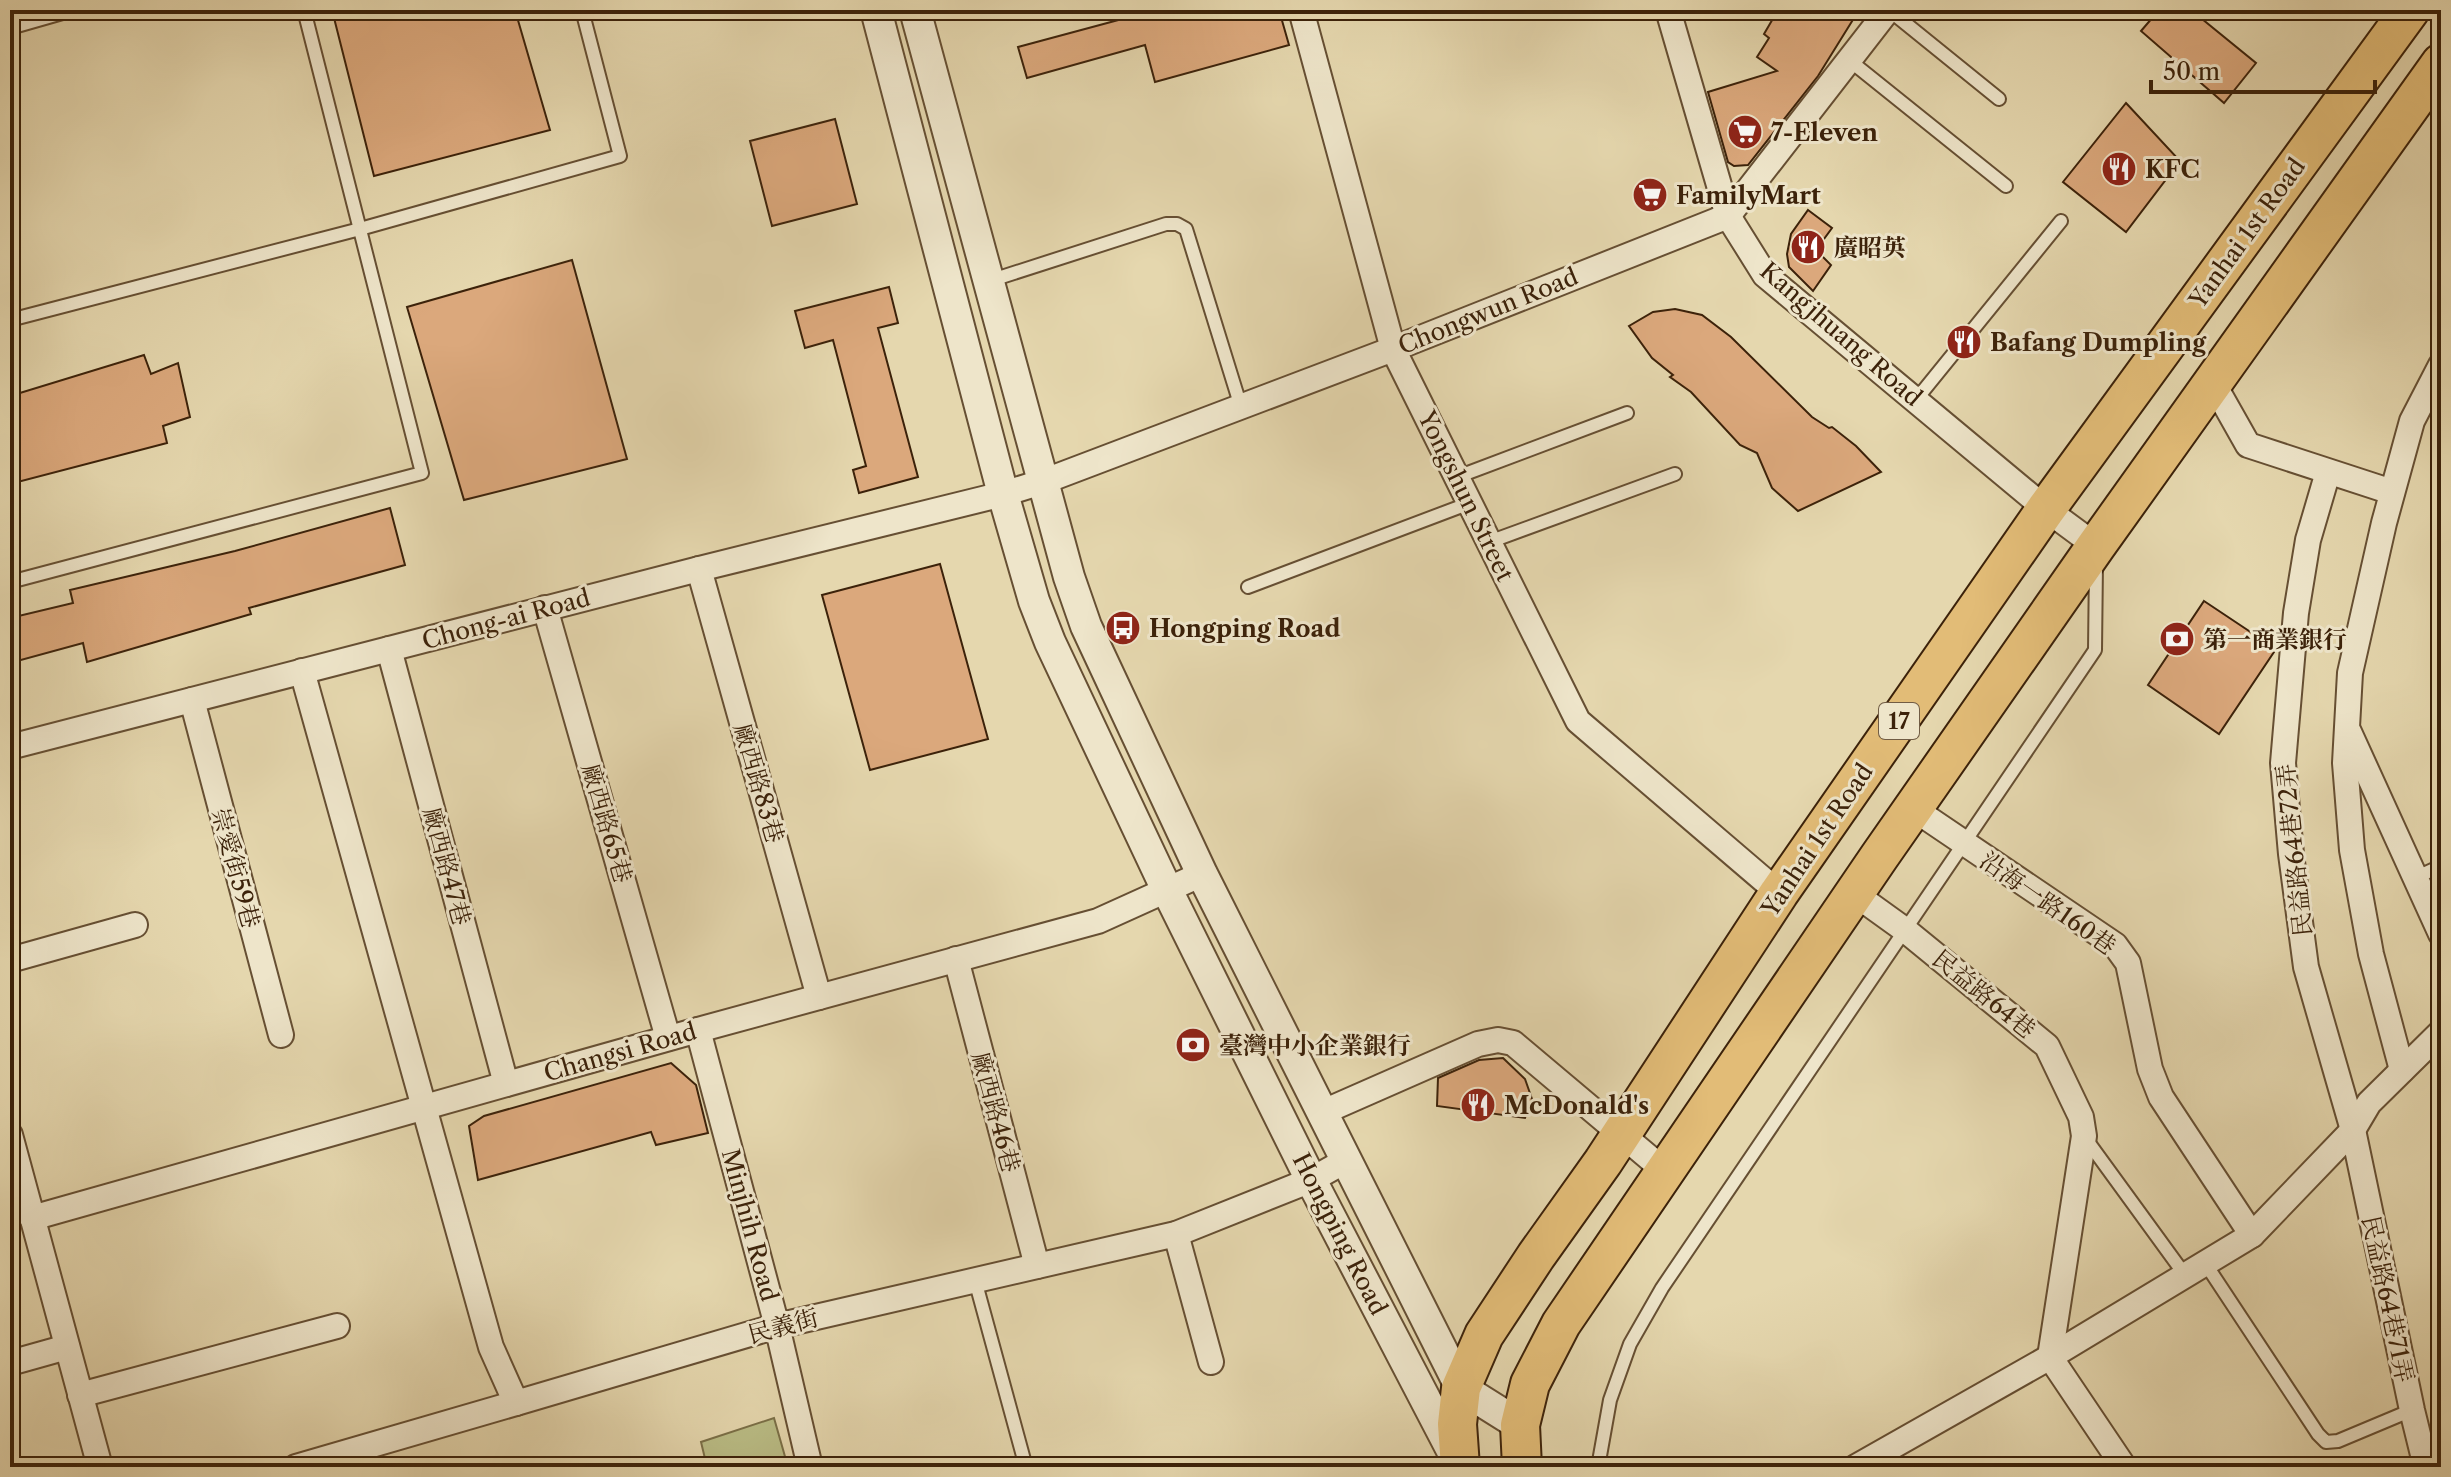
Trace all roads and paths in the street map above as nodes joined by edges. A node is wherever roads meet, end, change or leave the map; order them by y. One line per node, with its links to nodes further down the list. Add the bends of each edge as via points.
1 (73, 10): 10 (lane)
2 (304, 10): 17 (lane)
3 (582, 10): 17 (lane, via 620,156)
4 (876, 10): 31 (street, Hongping Road)
5 (915, 10): 18 (street, Hongping Road)
6 (1301, 10): 20 (street, Yongshun Street)
7 (1668, 10): 15 (street, Kangjhuang Road)
8 (1888, 10): 11 (street); 13 (lane)
9 (2410, 10): 33 (main road, Yanhai 1st Road / 17)
10 (10, 28)
11 (1849, 60): 14 (lane); 15 (street)
12 (2441, 63): 22 (main road, 17)
13 (1999, 99)
14 (2006, 186)
15 (1728, 216): 20 (street, Chongwun Road); 23 (street, Kangjhuang Road, via 1765,275)
16 (2061, 221): 23 (lane)
17 (360, 229): 19 (lane); 37 (lane, via 422,473)
18 (989, 281): 24 (lane, via 1177,224 1186,229); 29 (street, Hongping Road)
19 (10, 320)
20 (1393, 349): 24 (street, Chongwun Road); 28 (street, Yongshun Street)
21 (2441, 365): 30 (street, via 2412,421)
22 (2213, 383): 26 (street, via 2248,445); 35 (main road, 17)
23 (1915, 401): 33 (street, Kangjhuang Road)
24 (1241, 407): 29 (street, Chongwun Road)
25 (1627, 413): 28 (lane)
26 (2328, 472): 30 (street); 67 (street, 民益路64巷72弄, via 2301,584 2283,763 2306,967)
27 (1675, 474): 34 (lane)
28 (1457, 477): 32 (street, Yongshun Street)
29 (1045, 481): 31 (street, Chongwun Road); 48 (street, Hongping Road, via 1086,626)
30 (2392, 492): 43 (street, via 2350,673)
31 (1003, 494): 36 (street, Chong-ai Road); 50 (street, Hongping Road, via 1050,642)
32 (1470, 503): 34 (street, Yongshun Street); 38 (lane)
33 (2046, 509): 35 (street, Kangjhuang Road); 51 (main road, Yanhai 1st Road / 17)
34 (1489, 542): 51 (street, Yongshun Street, via 1578,721)
35 (2096, 546): 45 (main road, 17); 46 (lane, via 2095,650)
36 (699, 569): 39 (street, Chong-ai Road); 58 (street, 廠西路83巷)
37 (10, 582)
38 (1248, 587)
39 (545, 608): 40 (street, Chong-ai Road); 62 (street, 廠西路65巷)
40 (389, 649): 41 (street, Chong-ai Road); 64 (street, 廠西路47巷)
41 (302, 671): 42 (street, Chong-ai Road); 65 (street)
42 (192, 700): 44 (street, Chong-ai Road); 61 (street, 崇愛街59巷)
43 (2347, 728): 49 (street); 63 (street, via 2352,850)
44 (10, 747)
45 (1914, 809): 46 (street, 沿海一路160巷); 52 (main road, 17)
46 (1964, 843): 54 (lane); 76 (street, 沿海一路160巷, via 2115,945 2128,963 2161,1097)
47 (2441, 866): 49 (lane)
48 (1202, 874): 50 (street, Changsi Road); 66 (street, Hongping Road)
49 (2417, 877): 55 (street)
50 (1167, 890): 56 (street, Changsi Road, via 1098,921); 73 (street, Hongping Road)
51 (1779, 893): 69 (main road, Yanhai 1st Road / 17)
52 (1855, 894): 54 (street, 民益路64巷); 72 (main road, 17)
53 (135, 925): 57 (street)
54 (1905, 930): 70 (street, 民益路64巷, via 2047,1046 2081,1117); 92 (lane, via 1655,1299 1630,1344 1610,1400)
55 (2441, 934)
56 (956, 959): 58 (street, Changsi Road); 77 (street, 廠西路46巷)
57 (10, 960)
58 (819, 997): 59 (street, Changsi Road)
59 (698, 1030): 62 (street, Changsi Road); 81 (street, Minjhih Road)
60 (2441, 1032): 63 (street)
61 (281, 1035)
62 (668, 1038): 64 (street, Changsi Road)
63 (2393, 1079): 67 (street, via 2369,1103)
64 (506, 1084): 65 (street, Changsi Road)
65 (424, 1107): 74 (street, Changsi Road); 88 (street, via 491,1347)
66 (1321, 1113): 69 (street, via 1498,1040 1513,1043); 71 (street, Hongping Road)
67 (2353, 1130): 76 (street); 89 (street, 民益路64巷71弄)
68 (10, 1135): 74 (street)
69 (1621, 1135): 72 (street); 86 (main road, Yanhai 1st Road / 17, via 1484,1335)
70 (2084, 1136): 78 (lane); 83 (street, 民益路64巷)
71 (1345, 1161): 73 (street, 民義街); 86 (street, Hongping Road)
72 (1665, 1171): 90 (main road, 17, via 1561,1324 1530,1384)
73 (1311, 1180): 75 (street, 民義街); 93 (street, Hongping Road)
74 (32, 1218): 82 (street)
75 (1176, 1234): 77 (street, 民義街); 84 (street)
76 (2252, 1235): 78 (street)
77 (1037, 1266): 79 (street, 民義街)
78 (2195, 1269): 83 (street); 89 (lane, via 2326,1442)
79 (975, 1280): 81 (street, 民義街); 97 (lane)
80 (337, 1326): 87 (street)
81 (777, 1326): 88 (street, 民義街); 96 (street, Minjhih Road)
82 (67, 1347): 85 (street); 87 (street)
83 (2050, 1357): 91 (street); 100 (street)
84 (1211, 1362)
85 (10, 1363)
86 (1461, 1388): 90 (street); 93 (main road, Yanhai 1st Road / 17)
87 (80, 1395): 94 (street)
88 (516, 1403): 95 (street, 民義街)
89 (2412, 1410): 101 (street, 民益路64巷71弄)
90 (1520, 1425): 98 (main road, 17)
91 (1881, 1461): 99 (street)
92 (1598, 1465)
93 (1461, 1466)
94 (100, 1467)
95 (296, 1467)
96 (810, 1467)
97 (1026, 1467)
98 (1522, 1467)
99 (1856, 1467)
100 (2124, 1467)
101 (2426, 1467)

